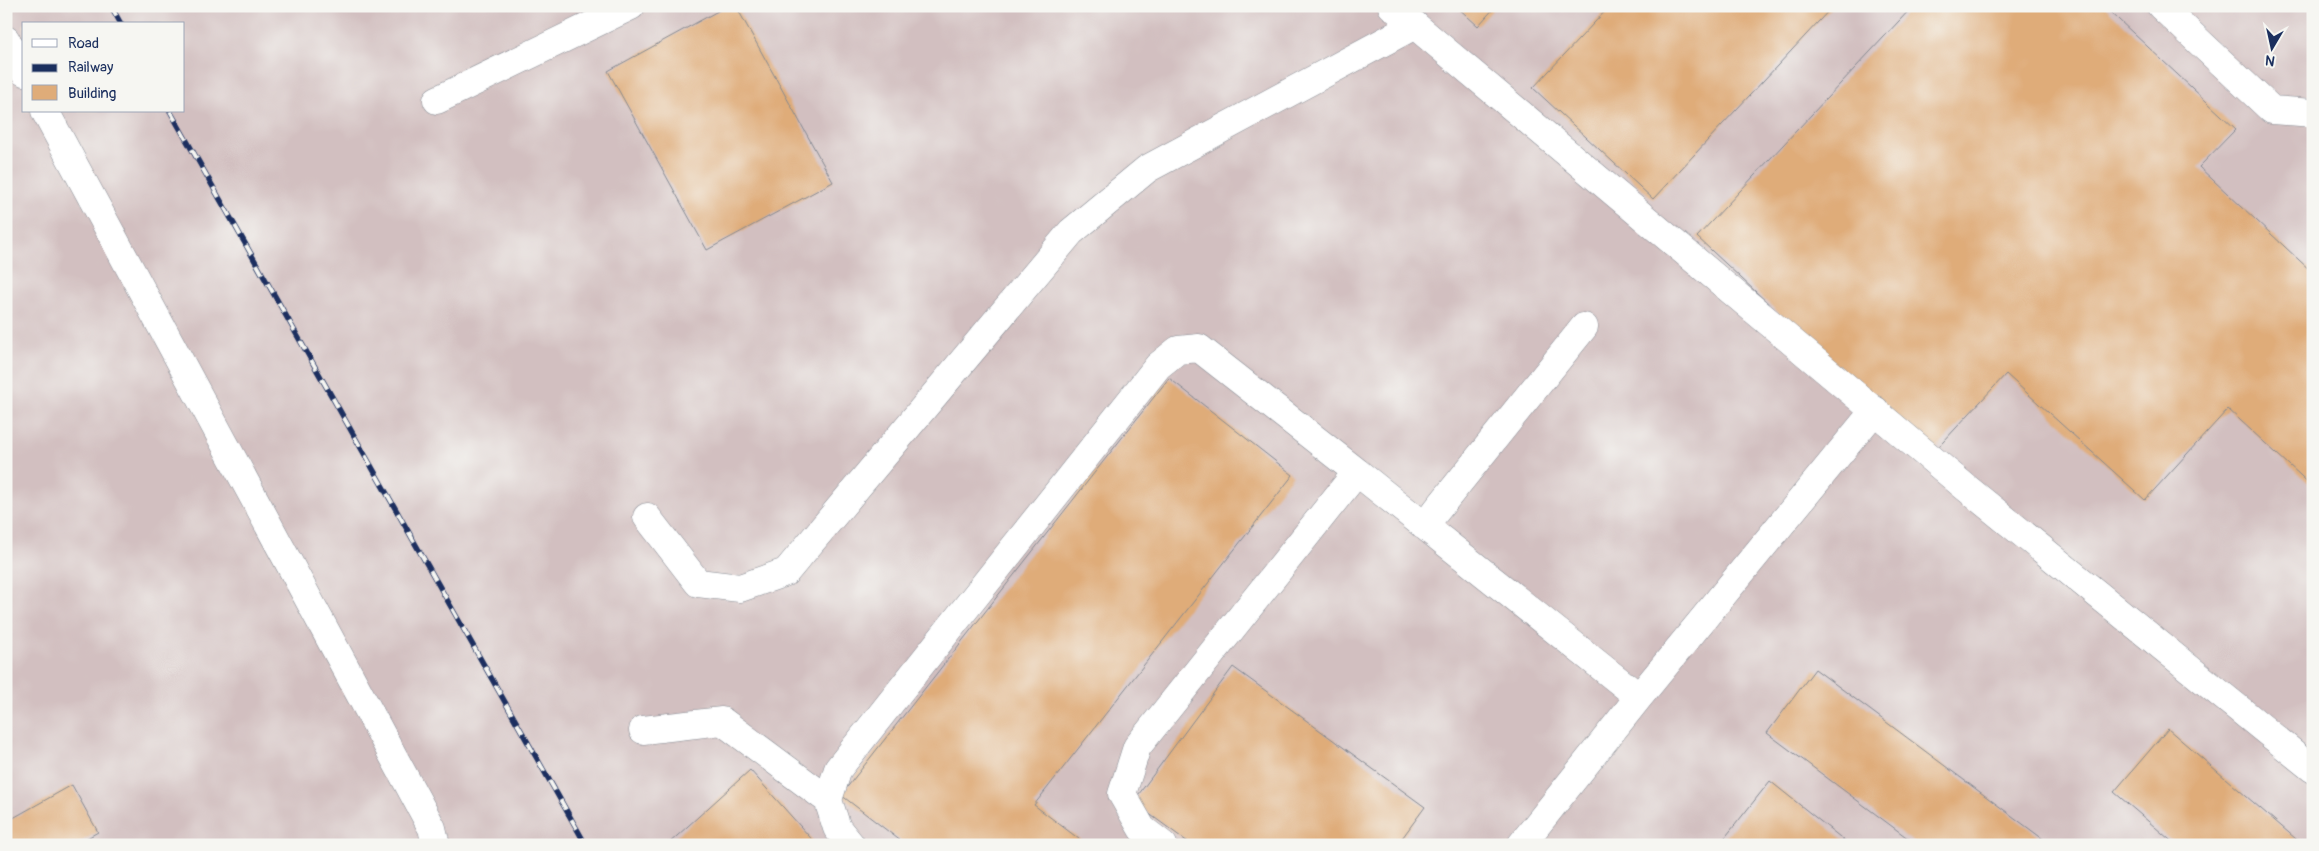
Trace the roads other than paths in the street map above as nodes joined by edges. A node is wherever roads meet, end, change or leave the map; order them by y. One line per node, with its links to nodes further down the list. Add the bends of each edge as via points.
1 (632, 6): 7 (lane)
2 (1392, 6): 4 (lane)
3 (2161, 6): 9 (lane, via 2272,110)
4 (1414, 26): 11 (lane); 13 (lane, via 1147,169 1071,232 786,572 740,588 698,583)
5 (6, 40): 6 (lane)
6 (22, 68)
7 (437, 100)
8 (46, 112): 19 (lane, via 432,828)
9 (2313, 113)
10 (1584, 327): 14 (lane)
11 (1875, 410): 15 (lane); 17 (lane)
12 (1358, 472): 14 (lane); 18 (lane, via 1199,348 1178,350 1158,366 838,769); 21 (lane, via 1137,747 1122,794 1142,829)
13 (647, 517)
14 (1424, 526): 15 (lane)
15 (1638, 697): 22 (lane)
16 (643, 730): 18 (lane, via 722,721)
17 (2313, 769)
18 (828, 800): 20 (lane, via 837,828)
19 (436, 845)
20 (851, 845)
21 (1163, 845)
22 (1522, 845)

